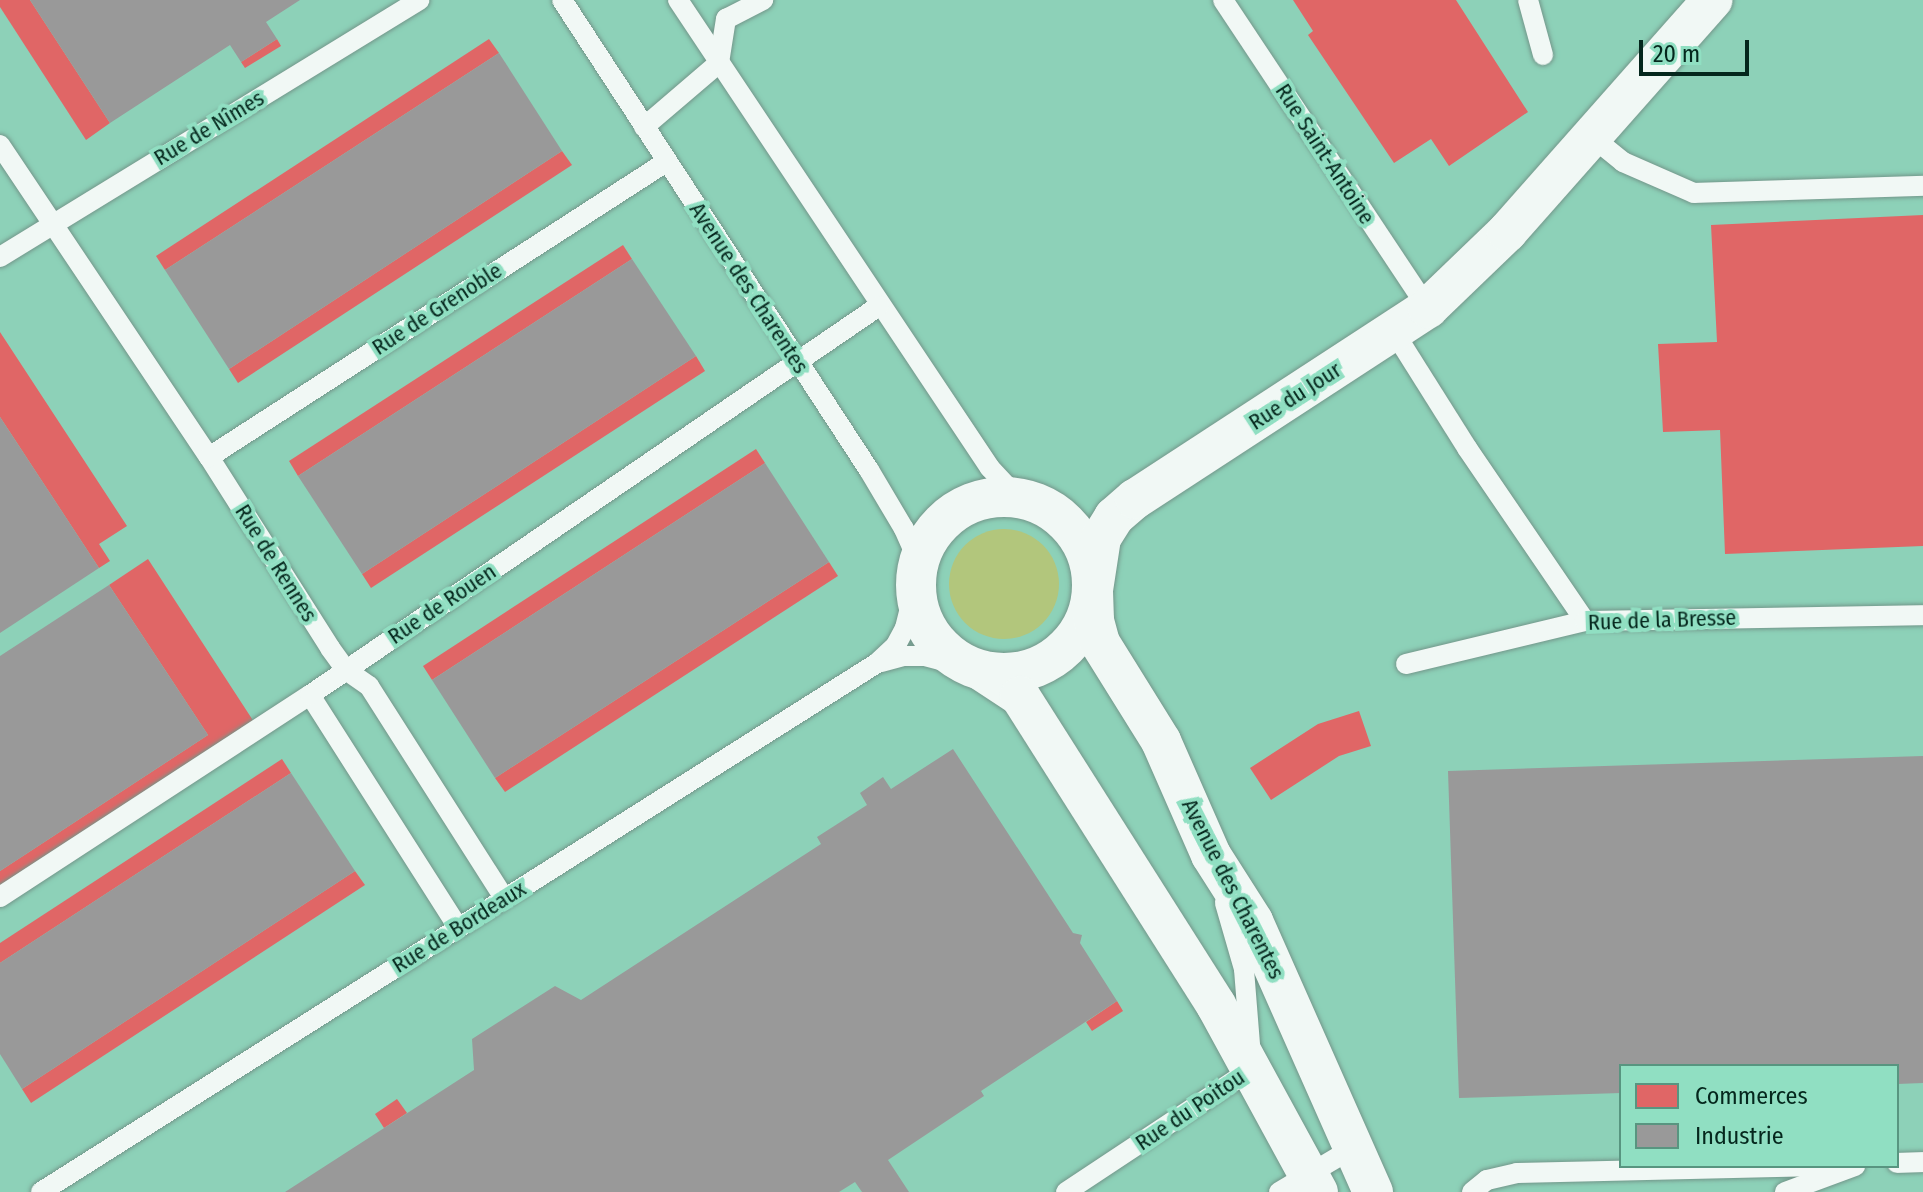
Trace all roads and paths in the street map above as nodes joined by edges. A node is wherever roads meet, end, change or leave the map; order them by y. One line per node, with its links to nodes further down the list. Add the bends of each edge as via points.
1 (419, 0): 15 (lane, Rue de Nîmes)
2 (562, 0): 10 (lane, Avenue des Charentes)
3 (678, 0): 9 (lane)
4 (763, 0): 9 (lane, via 726,19)
5 (1223, 0): 17 (lane, Rue Saint-Antoine)
6 (1528, 0): 8 (lane)
7 (1712, 1): 11 (street, Rue du Jour)
8 (1543, 55)
9 (719, 63): 10 (lane); 18 (lane)
10 (644, 127): 13 (lane, Avenue des Charentes)
11 (1591, 136): 14 (lane, via 1623,162 1694,193); 17 (street, Rue du Jour, via 1507,232)
12 (0, 145): 15 (lane, Rue de Rennes)
13 (666, 162): 20 (lane, Avenue des Charentes); 21 (lane, Rue de Grenoble)
14 (1923, 186)
15 (53, 223): 16 (lane, Rue de Nîmes); 21 (lane, Rue de Rennes)
16 (0, 257)
17 (1440, 297): 19 (street, Rue du Jour)
18 (879, 306): 20 (lane, Rue de Rouen); 23 (lane, via 990,468)
19 (1394, 332): 22 (street, Rue du Jour); 27 (lane)
20 (797, 363): 24 (lane, Avenue des Charentes, via 904,529); 30 (lane, Rue de Rouen)
21 (209, 457): 30 (lane, Rue de Rennes)
22 (1135, 499): 23 (street, Rue du Jour, via 1087,514); 25 (street, Rue du Jour, via 1114,517 1101,538)
23 (1030, 501): 24 (street, via 1003,497 952,514 926,545); 25 (street, via 1056,514 1077,535 1089,561)
24 (916, 584): 28 (lane, Rue de Bordeaux, via 905,628); 31 (street, via 920,613 934,639 955,659)
25 (1093, 590): 31 (street, via 1075,639 1057,657 1034,669); 33 (street, Avenue des Charentes, via 1100,643 1161,741)
26 (1923, 615): 27 (lane, Rue de la Bresse)
27 (1585, 621): 29 (lane, Rue de la Bresse)
28 (877, 663): 31 (lane, Rue de Bordeaux, via 925,656); 35 (lane, Rue de Bordeaux)
29 (1406, 664)
30 (346, 670): 32 (lane, Rue de Rouen); 35 (lane, Rue de Rennes, via 369,686)
31 (982, 671): 37 (street, via 1020,696)
32 (310, 695): 34 (lane, Rue de Rouen); 36 (lane)
33 (1211, 855): 37 (lane, Rue du Poitou, via 1244,969); 38 (street, Avenue des Charentes, via 1253,921)
34 (0, 897)
35 (504, 898): 36 (lane, Rue de Bordeaux)
36 (458, 927): 44 (lane, Rue de Bordeaux)
37 (1252, 1069): 43 (street); 45 (lane, Rue du Poitou)
38 (1353, 1148): 43 (lane); 46 (street, Avenue des Charentes)
39 (1923, 1162): 40 (lane)
40 (1899, 1163)
41 (1733, 1168): 47 (lane, via 1517,1173 1487,1180)
42 (1847, 1168): 48 (lane)
43 (1302, 1186)
44 (41, 1192)
45 (1066, 1192)
46 (1373, 1192)
47 (1472, 1192)
48 (1785, 1192)

